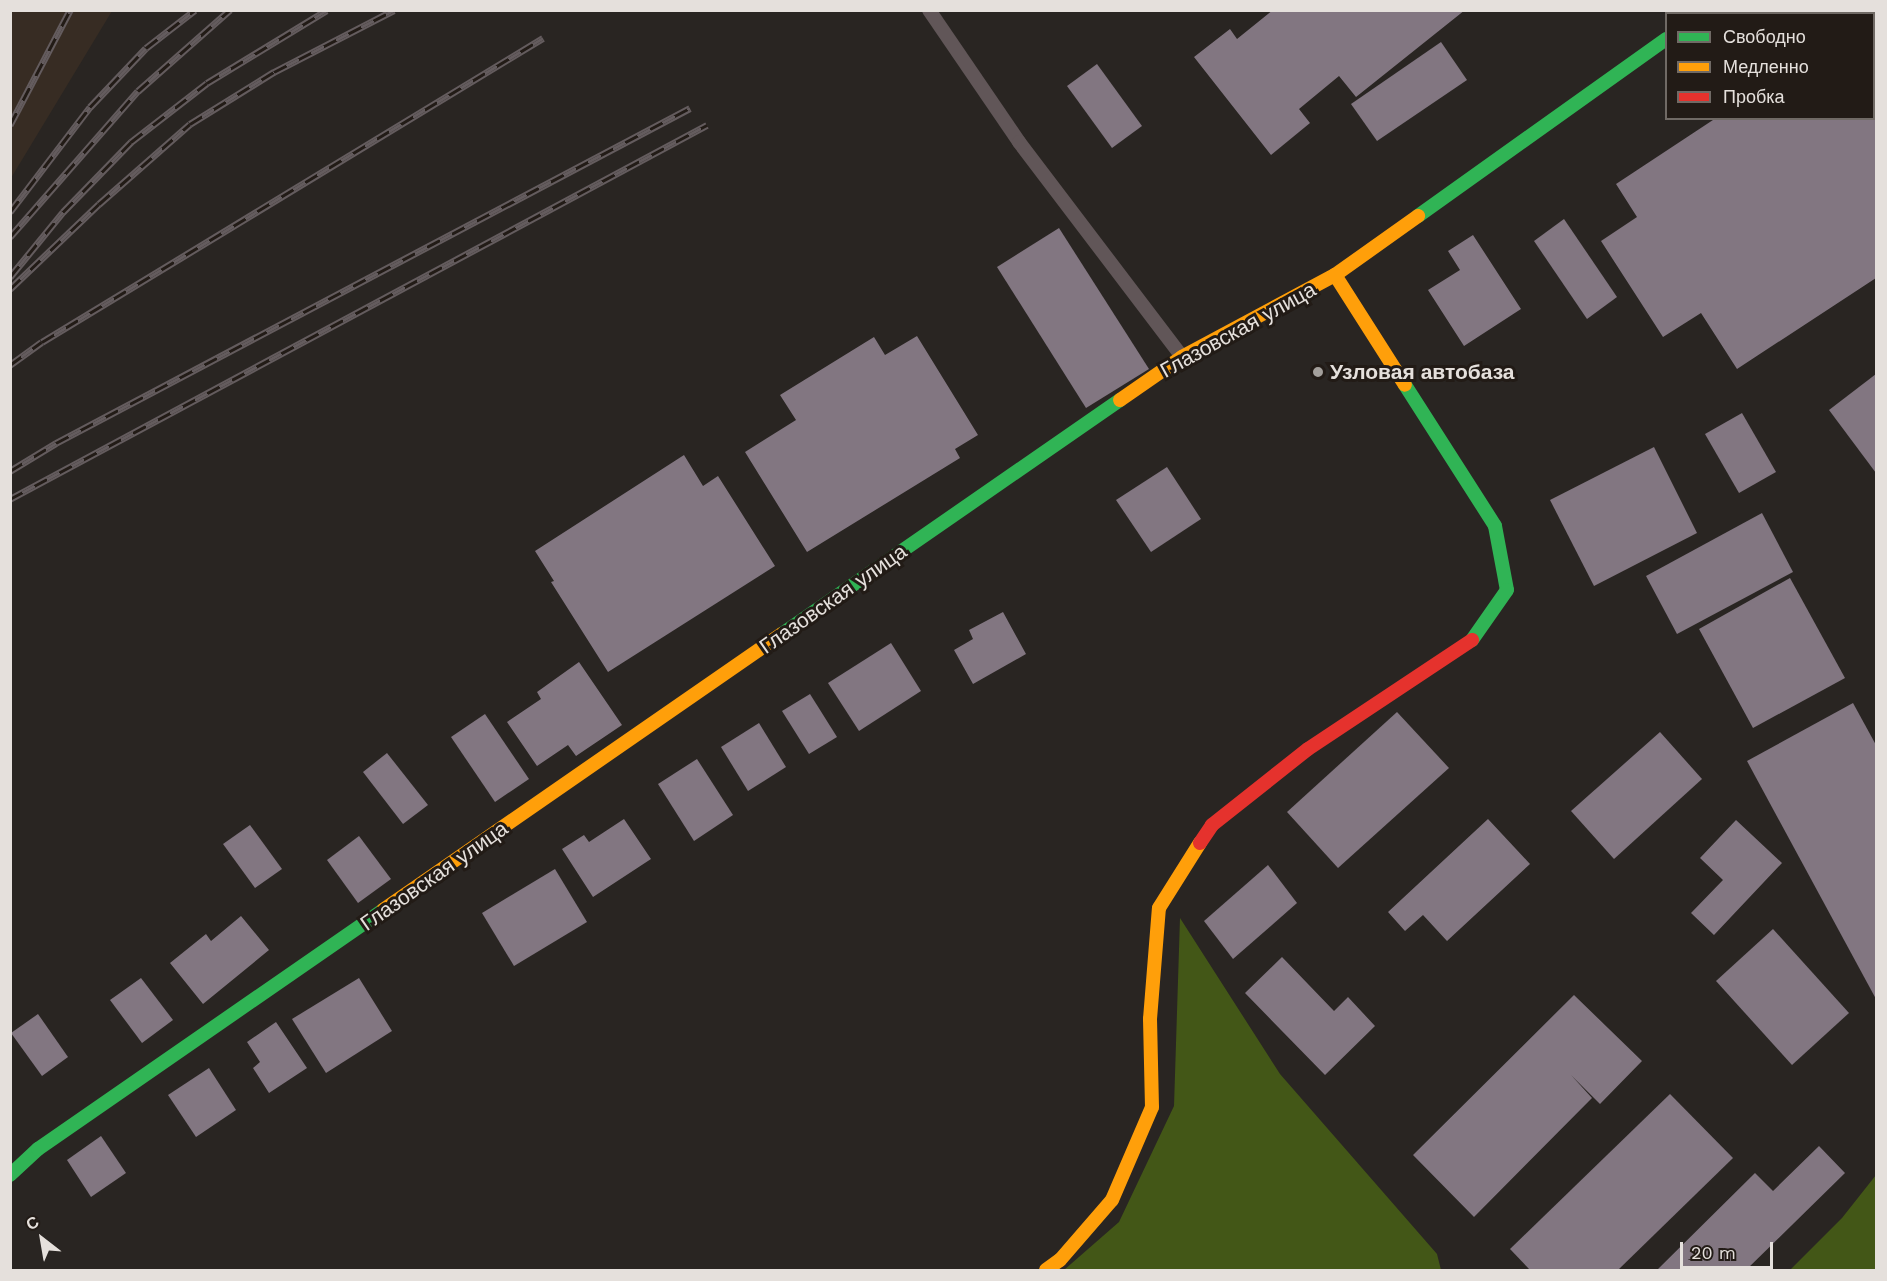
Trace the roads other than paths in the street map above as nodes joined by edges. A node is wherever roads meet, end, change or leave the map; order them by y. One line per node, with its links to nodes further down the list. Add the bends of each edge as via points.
1 (929, 10): 4 (lane, via 1019,142)
2 (1665, 40): 3 (street, Глазовская улица)
3 (1335, 275): 4 (street, Глазовская улица); 6 (street, via 1495,526 1507,590 1474,639 1308,749 1212,825 1159,908 1150,1019 1152,1107 1112,1200 1060,1260)
4 (1182, 357): 5 (street, Глазовская улица, via 38,1149)
5 (10, 1175)
6 (1046, 1270)

